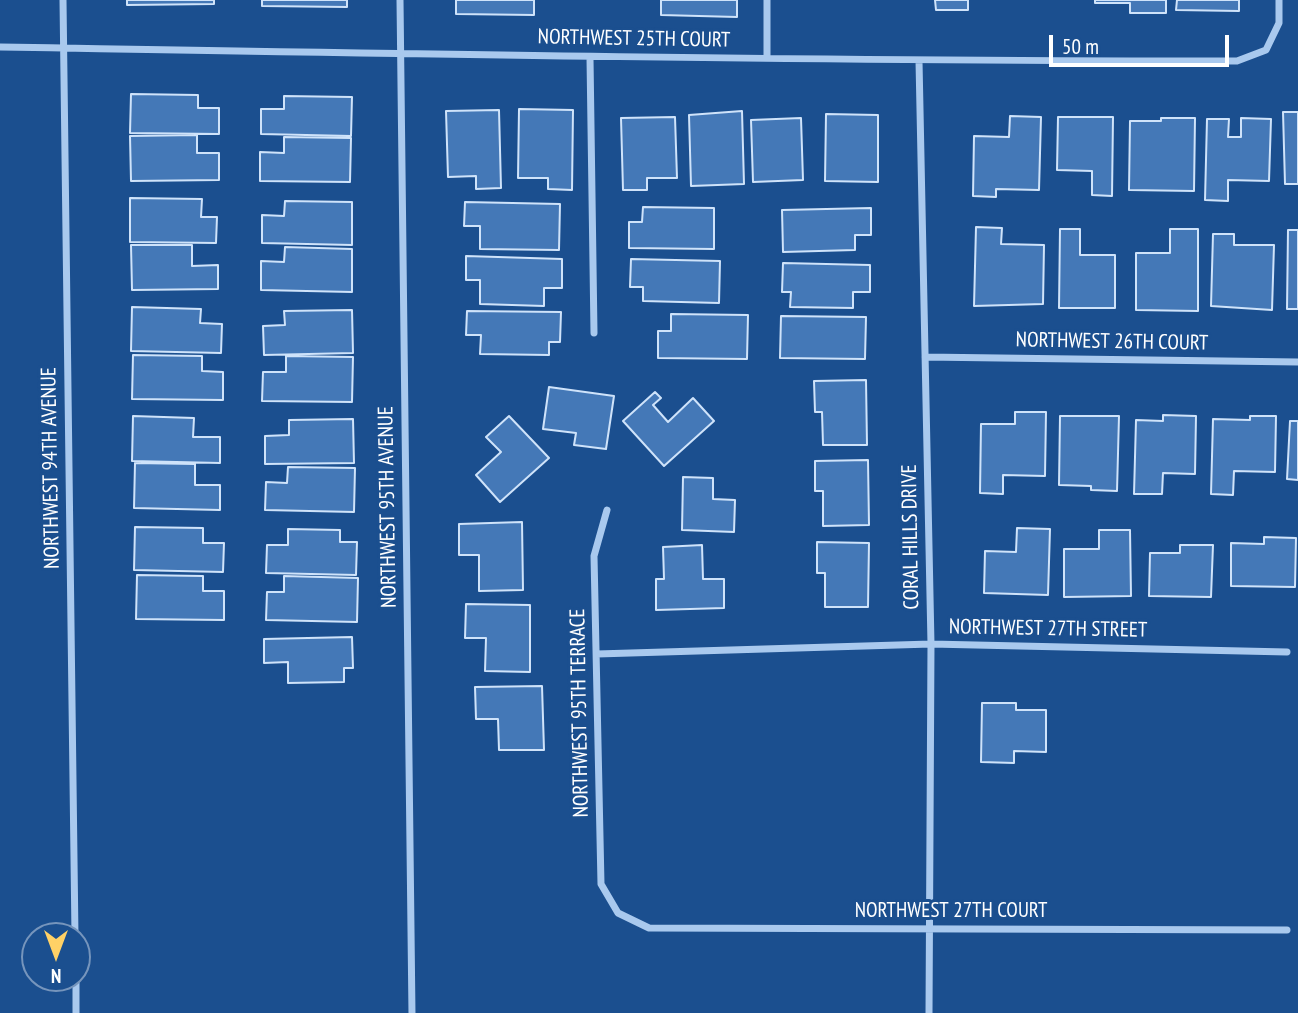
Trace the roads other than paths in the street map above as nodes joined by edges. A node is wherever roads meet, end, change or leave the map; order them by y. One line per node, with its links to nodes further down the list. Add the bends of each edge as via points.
1 (63, 0): 6 (street, NORTHWEST 94TH AVENUE)
2 (400, 0): 7 (street, NORTHWEST 95TH AVENUE)
3 (767, 0): 9 (street)
4 (1279, 0): 10 (street, NORTHWEST 25TH COURT, via 1279,23 1266,50 1237,61)
5 (0, 47): 6 (street, NORTHWEST 25TH COURT)
6 (64, 48): 7 (street, NORTHWEST 25TH COURT); 19 (street, NORTHWEST 94TH AVENUE)
7 (401, 52): 8 (street, NORTHWEST 25TH COURT); 24 (street, NORTHWEST 95TH AVENUE)
8 (590, 58): 9 (street, NORTHWEST 25TH COURT); 11 (street)
9 (767, 58): 10 (street, NORTHWEST 25TH COURT)
10 (919, 61): 12 (street, CORAL HILLS DRIVE)
11 (593, 333)
12 (925, 357): 13 (street, NORTHWEST 26TH COURT); 15 (street, CORAL HILLS DRIVE)
13 (1298, 362)
14 (607, 510): 17 (street, NORTHWEST 95TH TERRACE, via 593,556)
15 (931, 644): 16 (street, NORTHWEST 27TH STREET); 17 (street, NORTHWEST 27TH STREET); 20 (street, CORAL HILLS DRIVE)
16 (1287, 652)
17 (597, 654): 18 (street, NORTHWEST 95TH TERRACE, via 601,884)
18 (618, 913): 20 (street, NORTHWEST 27TH COURT, via 649,928)
19 (75, 922)
20 (929, 928): 21 (street, NORTHWEST 27TH COURT); 25 (street, CORAL HILLS DRIVE)
21 (1287, 930)
22 (76, 992): 23 (street)
23 (76, 1013)
24 (412, 1013)
25 (929, 1013)

